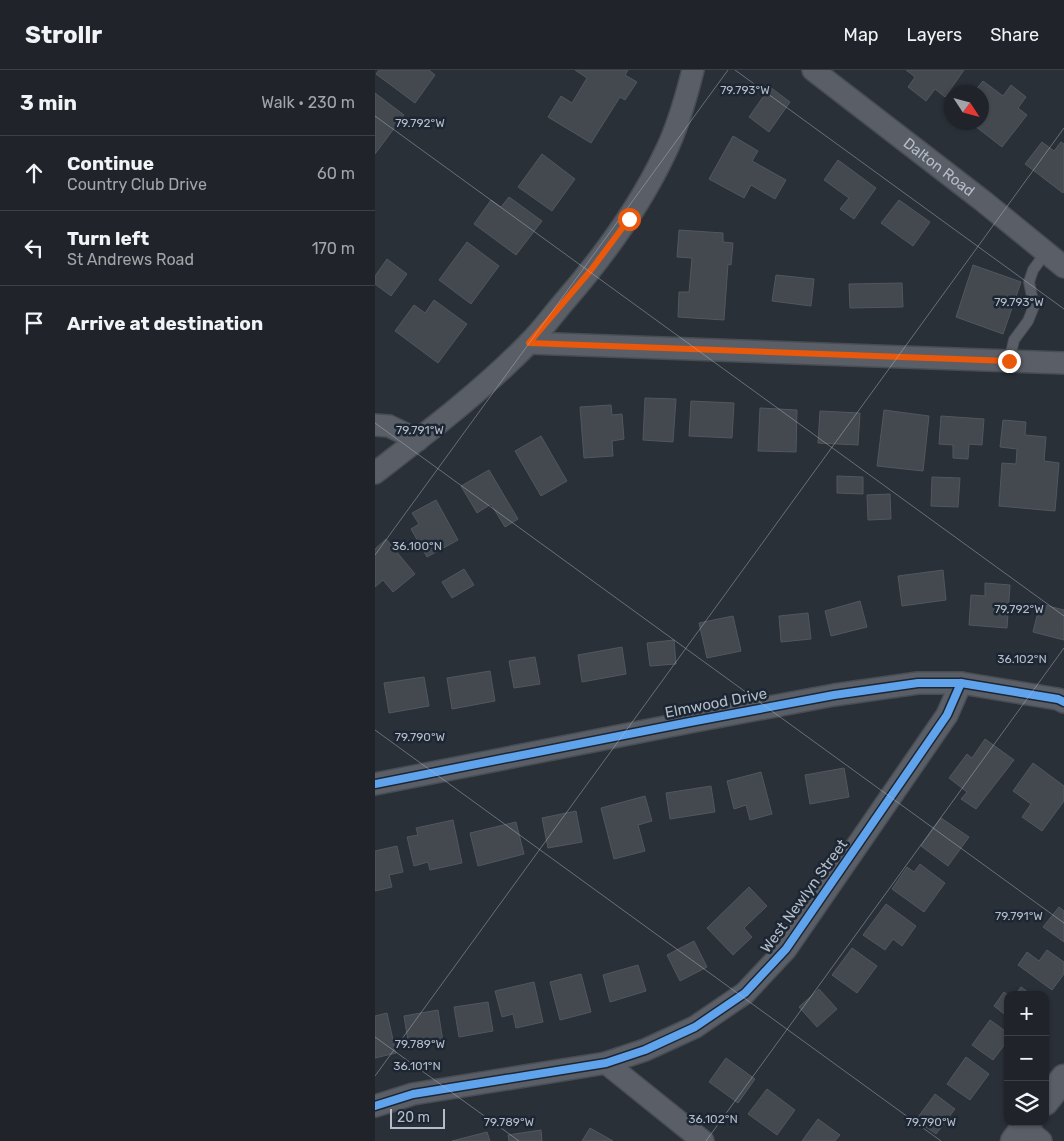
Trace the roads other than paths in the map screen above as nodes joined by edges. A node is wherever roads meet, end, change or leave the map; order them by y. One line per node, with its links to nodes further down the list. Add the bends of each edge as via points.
1 (693, 70): 5 (street, via 666,152 629,219)
2 (813, 70): 3 (street, Dalton Road)
3 (1046, 252): 4 (street, Dalton Road); 6 (lane, via 1033,270 1029,282 1034,306 1014,340)
4 (1064, 267)
5 (529, 343): 6 (street); 9 (street)
6 (1009, 361): 7 (street)
7 (1064, 363)
8 (375, 425): 9 (street, via 389,426)
9 (418, 440): 10 (street)
10 (375, 473)
11 (961, 684): 12 (street, Elmwood Drive); 13 (street, Elmwood Drive, via 918,683 834,695); 14 (street, West Newlyn Street, via 947,715 791,940 745,993 695,1027 645,1050)
12 (1064, 702)
13 (375, 784)
14 (606, 1063): 17 (street, West Newlyn Street, via 413,1094); 18 (street)
15 (1064, 1078): 16 (street)
16 (1049, 1097)
17 (375, 1106)
18 (703, 1141)

